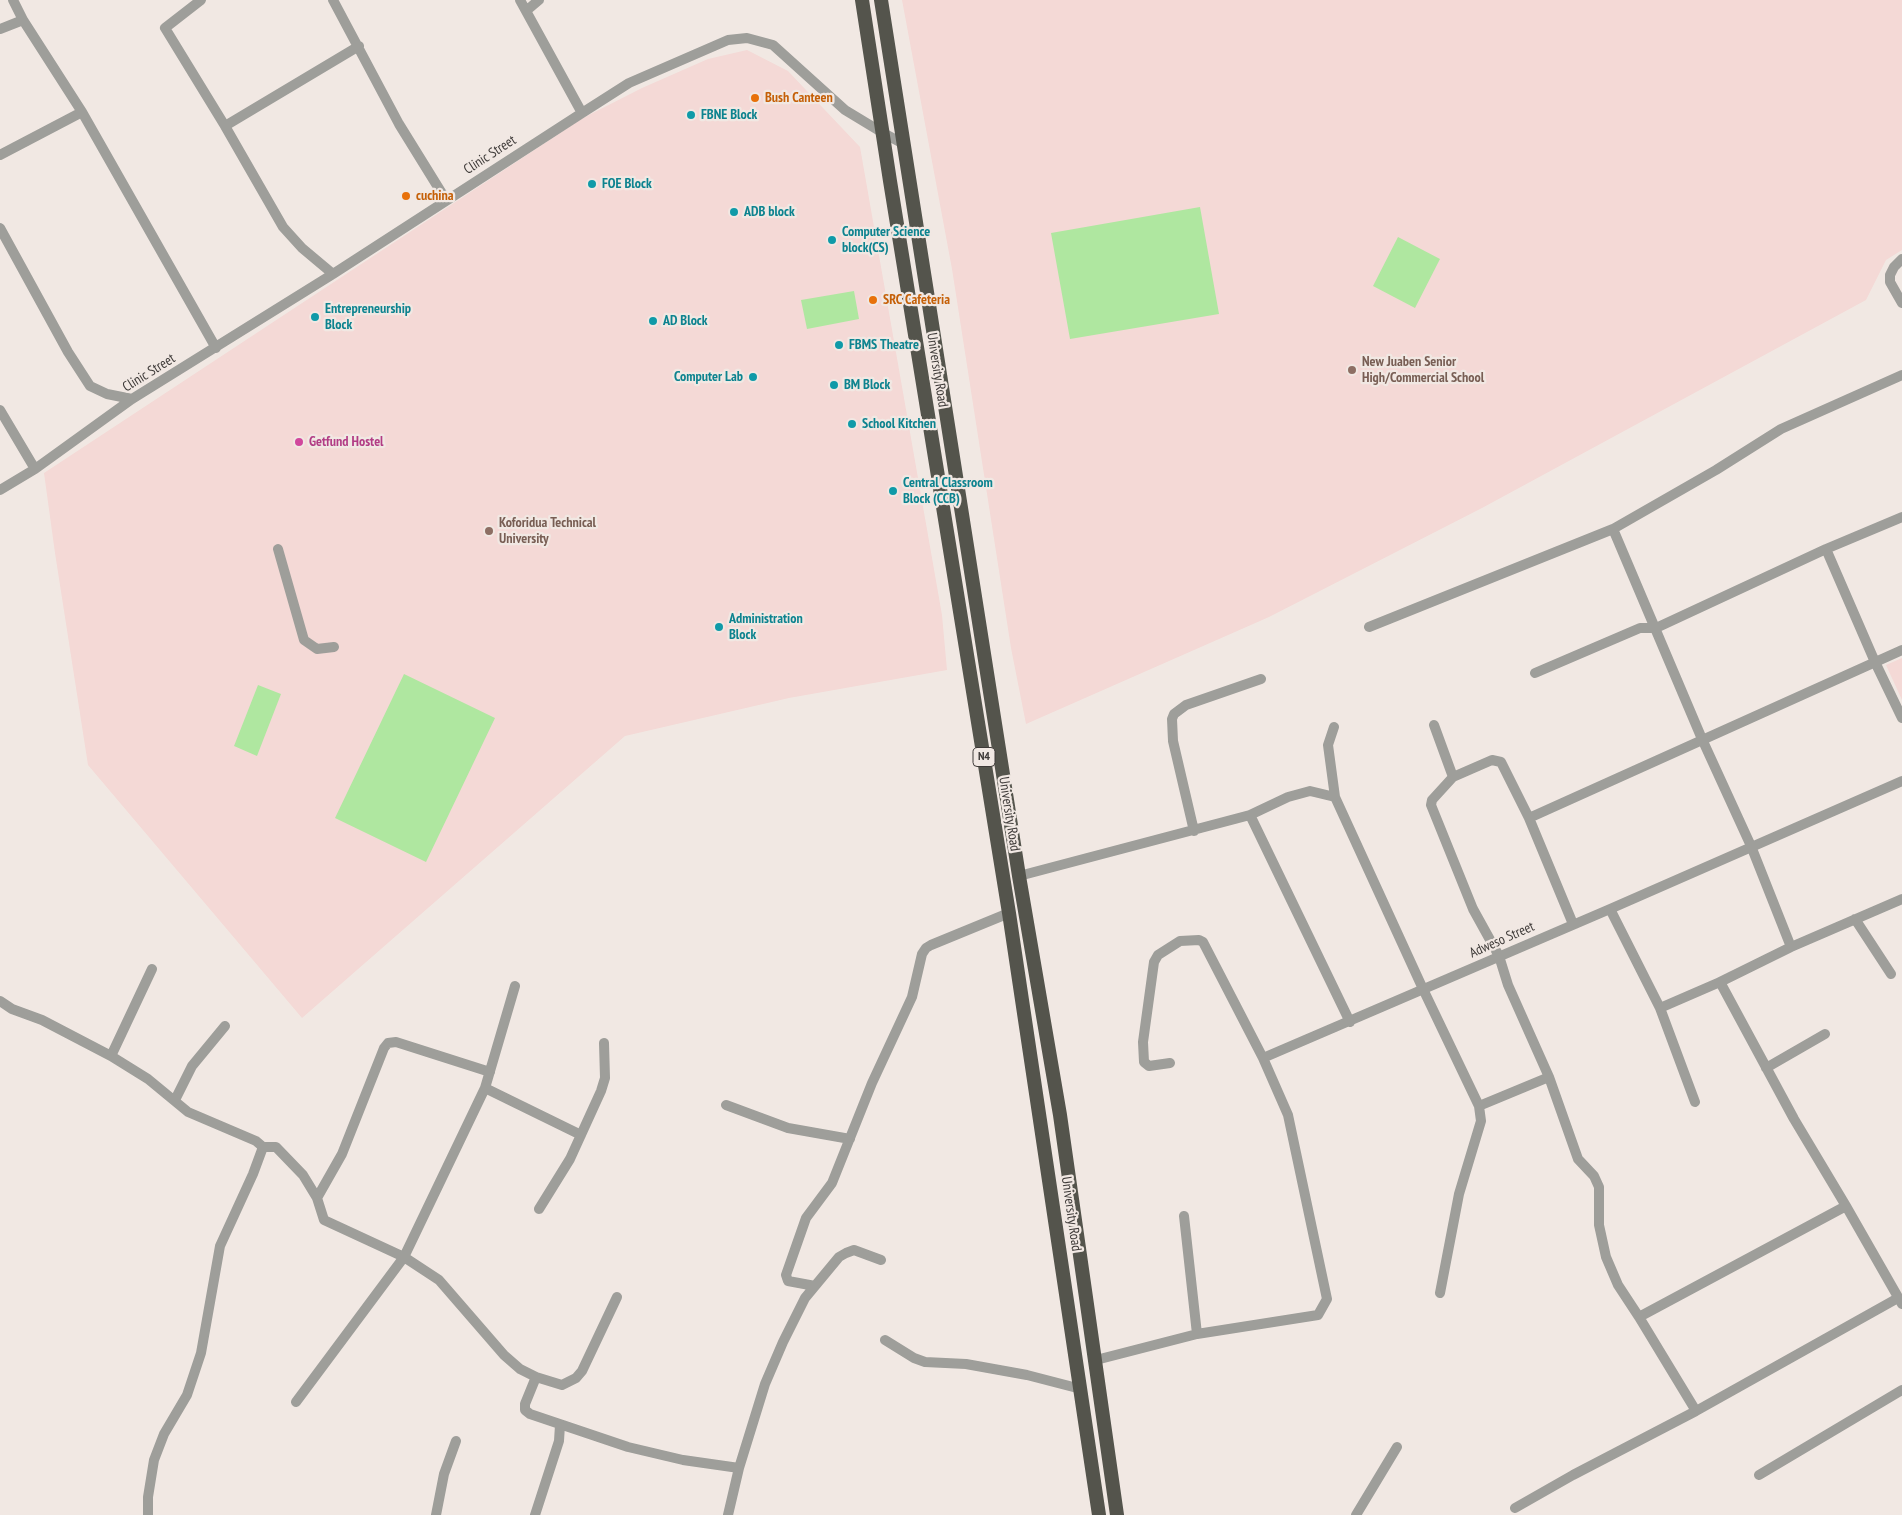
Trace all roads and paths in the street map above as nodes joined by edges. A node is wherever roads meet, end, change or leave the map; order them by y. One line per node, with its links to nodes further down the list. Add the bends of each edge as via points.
1 (13, 0): 9 (street)
2 (201, 0): 14 (street, via 165,28)
3 (334, 0): 11 (street)
4 (520, 0): 8 (street)
5 (539, 0): 8 (street)
6 (862, 0): 15 (highway, University Road / N4)
7 (881, 0): 16 (highway, University Road / N4)
8 (526, 11): 13 (street)
9 (23, 20): 10 (street); 12 (street)
10 (0, 29)
11 (359, 46): 14 (street); 18 (street, via 399,124)
12 (82, 112): 17 (street); 23 (street)
13 (582, 113): 15 (street, Clinic Street, via 630,83 728,40 747,38 773,45 845,110); 18 (street, Clinic Street)
14 (225, 126): 21 (street, via 283,227)
15 (883, 134): 16 (street, Clinic Street); 54 (highway, University Road / N4)
16 (904, 144): 51 (highway, University Road / N4)
17 (0, 155)
18 (446, 200): 21 (street, Clinic Street)
19 (0, 228): 25 (street, via 90,386 106,394)
20 (1902, 260): 22 (street, via 1890,275 1890,282)
21 (333, 274): 23 (street, Clinic Street)
22 (1902, 302)
23 (216, 348): 25 (street, Clinic Street)
24 (1902, 375): 30 (street, via 1782,429)
25 (132, 399): 27 (street, Clinic Street)
26 (0, 410): 27 (street)
27 (35, 469): 28 (street, Clinic Street)
28 (0, 490)
29 (1902, 517): 32 (street)
30 (1613, 528): 33 (street); 34 (street)
31 (278, 549): 35 (street, via 304,640 317,649)
32 (1826, 550): 34 (street); 37 (street)
33 (1369, 627)
34 (1656, 628): 38 (street, via 1640,628); 43 (street)
35 (334, 647)
36 (1902, 650): 37 (street)
37 (1875, 662): 40 (street); 43 (street)
38 (1535, 673)
39 (1261, 679): 49 (street, via 1186,705 1174,714 1173,741)
40 (1902, 718)
41 (1434, 725): 44 (street)
42 (1334, 727): 46 (street, via 1328,746)
43 (1702, 739): 48 (street); 50 (street)
44 (1453, 777): 48 (street, via 1492,760 1502,762); 58 (street, via 1430,805 1473,909)
45 (1902, 780): 50 (street, Adweso Street)
46 (1335, 797): 47 (street, via 1310,791 1288,797); 63 (street)
47 (1250, 815): 49 (street); 66 (street)
48 (1528, 818): 56 (street)
49 (1194, 831): 51 (street)
50 (1751, 846): 53 (street, Adweso Street); 57 (street)
51 (1019, 876): 97 (highway, University Road / N4, via 1060,1115)
52 (1902, 899): 55 (street)
53 (1610, 909): 56 (street, Adweso Street); 65 (street)
54 (1009, 913): 82 (street, via 926,948 912,996); 99 (highway, University Road / N4)
55 (1855, 919): 57 (street); 60 (street)
56 (1572, 924): 58 (street, Adweso Street)
57 (1791, 947): 61 (street)
58 (1500, 956): 63 (street, Adweso Street); 75 (street, via 1508,986)
59 (152, 970): 70 (street)
60 (1891, 974)
61 (1720, 982): 65 (street); 73 (street)
62 (515, 986): 74 (street)
63 (1423, 989): 66 (street, Adweso Street); 80 (street)
64 (0, 1001): 70 (street)
65 (1660, 1008): 78 (street)
66 (1350, 1022): 71 (street, Adweso Street)
67 (225, 1026): 77 (street, via 192,1066)
68 (1825, 1034): 73 (street)
69 (604, 1043): 81 (street, via 605,1078)
70 (111, 1056): 77 (street)
71 (1263, 1058): 72 (street, via 1203,942 1199,940 1180,942 1158,955 1154,962 1143,1042 1144,1062 1148,1066); 95 (street, via 1288,1114 1327,1299 1318,1315)
72 (1170, 1063)
73 (1766, 1068): 85 (street)
74 (490, 1072): 76 (street); 84 (street, via 396,1042 388,1043 342,1154)
75 (1549, 1077): 80 (street); 94 (street, via 1578,1159 1594,1176 1599,1187 1599,1225 1606,1257 1618,1285)
76 (485, 1088): 81 (street); 88 (street)
77 (175, 1100): 83 (street, via 188,1112)
78 (1696, 1102)
79 (726, 1106): 82 (street, via 788,1128)
80 (1479, 1106): 91 (street, via 1480,1121 1459,1194)
81 (581, 1135): 86 (street)
82 (850, 1139): 90 (street, via 832,1183 806,1218 786,1275 788,1281)
83 (263, 1147): 84 (street, via 276,1147 303,1175); 109 (street, via 220,1246 201,1353 187,1395 164,1434 154,1460)
84 (317, 1198): 88 (street, via 324,1220)
85 (1846, 1206): 93 (street); 94 (street)
86 (539, 1209)
87 (1184, 1216): 95 (street)
88 (404, 1257): 98 (street, via 439,1280 504,1355); 101 (street)
89 (881, 1260): 90 (street, via 854,1250 846,1253)
90 (815, 1286): 106 (street, via 805,1298 765,1384)
91 (1440, 1293)
92 (617, 1296): 98 (street, via 576,1378 562,1385)
93 (1900, 1301): 102 (street)
94 (1639, 1317): 102 (street)
95 (1197, 1334): 97 (street)
96 (885, 1340): 99 (street, via 925,1362 966,1364)
97 (1096, 1360): 114 (highway, University Road / N4)
98 (536, 1377): 103 (street, via 525,1410)
99 (1081, 1389): 113 (highway, University Road / N4)
100 (1902, 1390): 107 (street)
101 (296, 1402)
102 (1696, 1412): 108 (street)
103 (560, 1425): 106 (street, via 683,1460); 111 (street, via 559,1441)
104 (456, 1441): 110 (street, via 444,1474)
105 (1397, 1447): 115 (street)
106 (738, 1468): 112 (street)
107 (1759, 1475)
108 (1515, 1508)
109 (148, 1515)
110 (436, 1515)
111 (535, 1515)
112 (728, 1515)
113 (1099, 1515)
114 (1117, 1515)
115 (1356, 1515)

